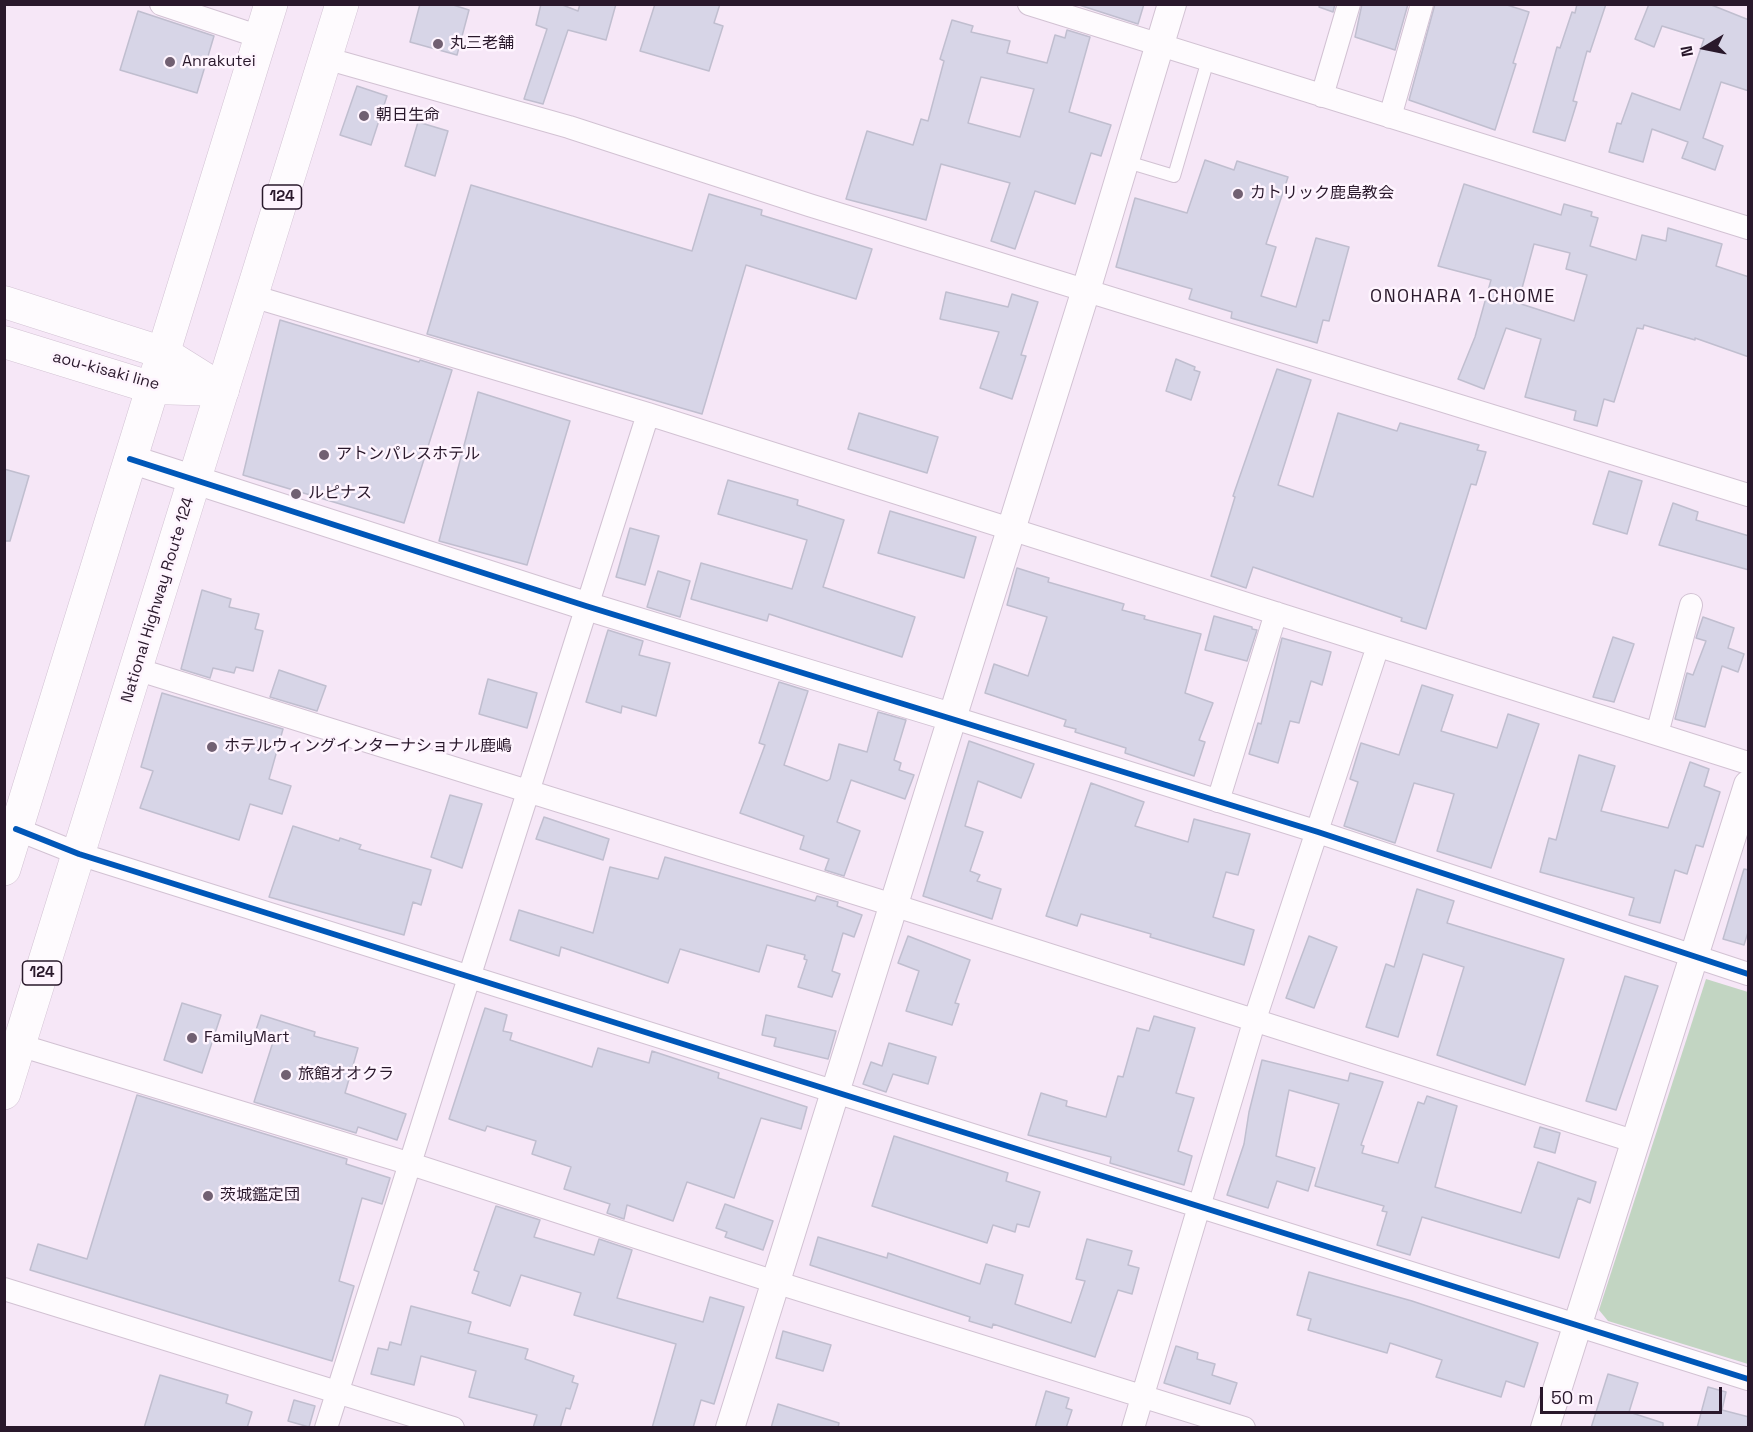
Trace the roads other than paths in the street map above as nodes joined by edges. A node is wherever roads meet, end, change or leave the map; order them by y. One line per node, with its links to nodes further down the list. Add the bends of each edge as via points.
1 (161, 4): 8 (street)
2 (271, 4): 8 (highway)
3 (342, 4): 10 (highway, National Highway Route 124 / 124)
4 (1029, 4): 9 (street)
5 (1172, 4): 9 (street)
6 (1349, 4): 12 (street)
7 (1422, 4): 13 (street)
8 (260, 37): 20 (highway)
9 (1159, 45): 11 (street); 14 (street)
10 (325, 58): 16 (street, via 569,127 809,206); 17 (highway, National Highway Route 124 / 124)
11 (1208, 60): 12 (street); 14 (lane, via 1174,176)
12 (1322, 96): 13 (street)
13 (1390, 117): 15 (street)
14 (1124, 161): 16 (street)
15 (1749, 228)
16 (1086, 290): 26 (street); 27 (street)
17 (252, 296): 22 (highway, National Highway Route 124 / 124); 23 (street)
18 (4, 302): 20 (main road, aou-kisaki line)
19 (4, 342): 21 (main road, aou-kisaki line)
20 (165, 353): 21 (highway); 22 (main road, aou-kisaki line)
21 (153, 388): 22 (main road, aou-kisaki line); 24 (highway)
22 (223, 390): 25 (highway, National Highway Route 124 / 124)
23 (648, 414): 27 (street); 29 (street)
24 (130, 459): 25 (street); 39 (highway)
25 (195, 480): 29 (street); 32 (highway, National Highway Route 124 / 124)
26 (1749, 495)
27 (1010, 528): 30 (street); 33 (street)
28 (1691, 605): 34 (street)
29 (586, 606): 33 (street); 37 (street)
30 (1276, 614): 31 (street); 38 (street)
31 (1378, 646): 34 (street); 40 (street)
32 (136, 669): 37 (street); 41 (highway, National Highway Route 124 / 124)
33 (951, 717): 38 (street); 43 (street)
34 (1657, 734): 35 (street)
35 (1749, 763)
36 (1749, 785): 44 (street)
37 (528, 790): 43 (street); 46 (street)
38 (1218, 801): 40 (street)
39 (10, 827): 41 (street); 42 (highway)
40 (1318, 832): 44 (street); 47 (street)
41 (79, 854): 46 (street); 48 (highway, National Highway Route 124 / 124)
42 (4, 869)
43 (893, 904): 47 (street); 49 (street)
44 (1695, 957): 45 (street); 51 (street)
45 (1749, 974)
46 (471, 975): 49 (street); 52 (street)
47 (1255, 1019): 51 (street); 53 (street)
48 (19, 1045): 50 (highway, National Highway Route 124 / 124); 52 (street)
49 (836, 1090): 53 (street); 54 (street)
50 (4, 1093)
51 (1636, 1142): 56 (street)
52 (411, 1164): 54 (street); 58 (street)
53 (1200, 1208): 56 (street); 59 (street)
54 (775, 1282): 59 (street); 62 (street)
55 (4, 1289): 58 (street)
56 (1578, 1325): 57 (street); 65 (street)
57 (1749, 1380)
58 (338, 1392): 60 (street); 61 (street)
59 (1142, 1396): 63 (street); 64 (street)
60 (326, 1428)
61 (453, 1428)
62 (730, 1428)
63 (1133, 1428)
64 (1244, 1428)
65 (1545, 1428)

